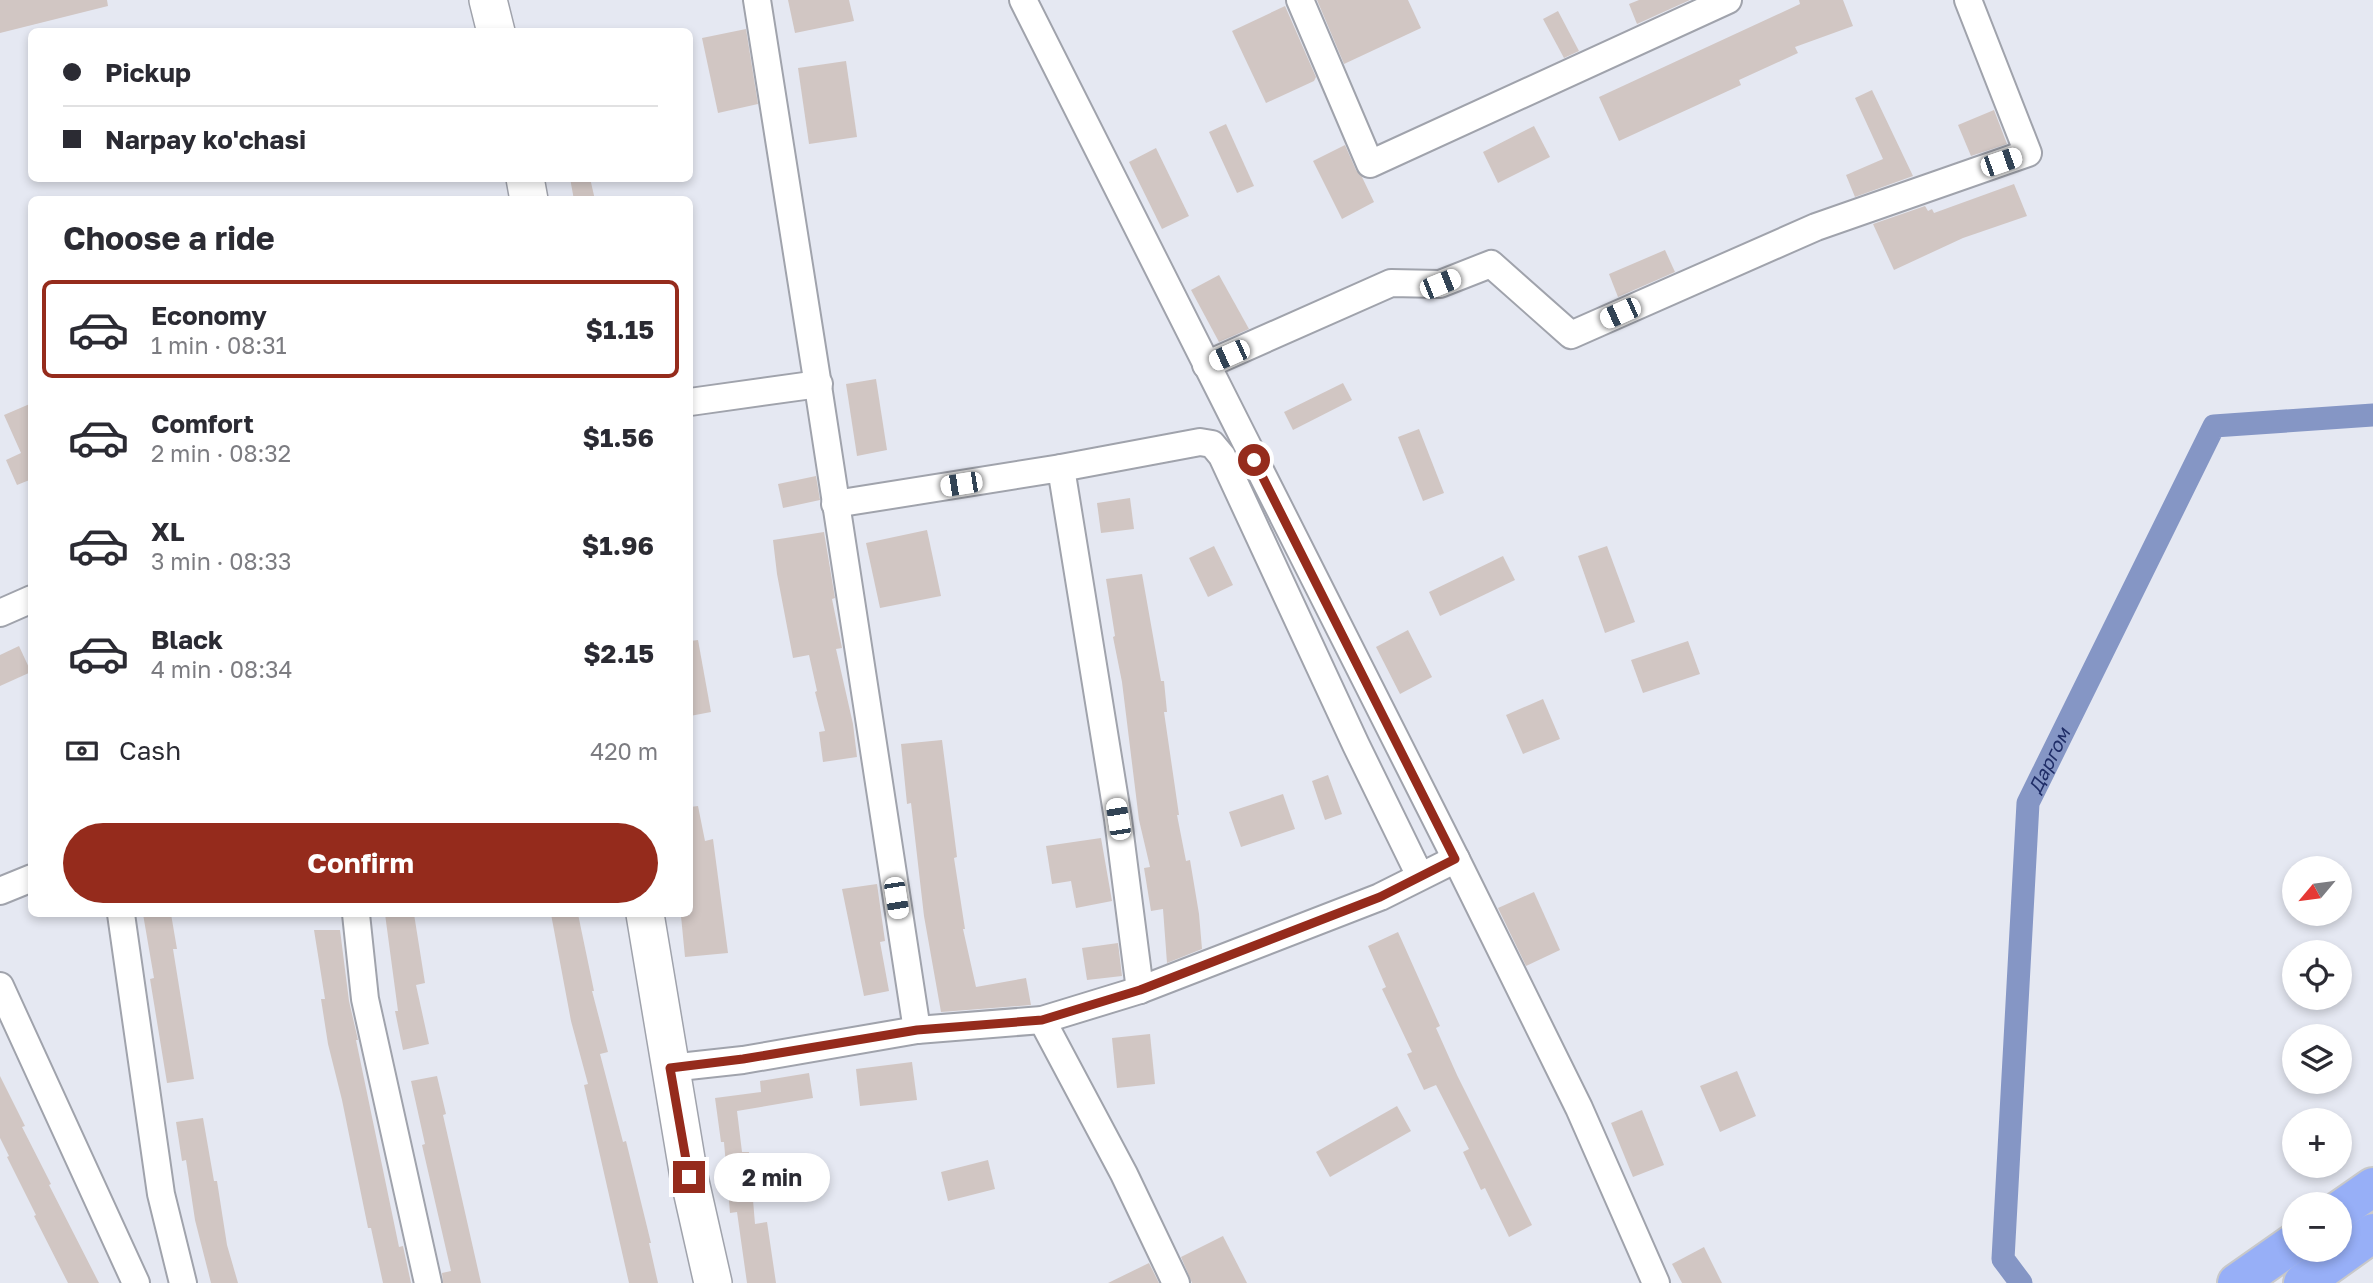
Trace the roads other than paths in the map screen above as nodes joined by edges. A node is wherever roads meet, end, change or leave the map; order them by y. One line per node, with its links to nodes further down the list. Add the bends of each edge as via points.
1 (488, 0): 7 (street)
2 (757, 0): 9 (street)
3 (1023, 0): 8 (street)
4 (1300, 0): 5 (street, via 1370,164)
5 (1728, 0)
6 (1968, 0): 8 (street, via 2028,153 1816,227 1571,334 1491,264 1440,284 1391,283)
7 (495, 28)
8 (1206, 365): 15 (street)
9 (819, 384): 10 (street); 12 (street)
10 (693, 401)
11 (1061, 468): 12 (street); 16 (street, via 1200,442 1212,444 1222,456); 23 (street, via 1118,819)
12 (835, 504): 25 (street)
13 (28, 601): 14 (street)
14 (0, 613)
15 (1455, 859): 16 (street); 35 (street, via 1579,1108)
16 (1420, 876): 23 (street, via 1380,897)
17 (28, 880): 18 (street)
18 (0, 891)
19 (121, 917): 31 (street, via 161,1194)
20 (356, 917): 32 (street, via 365,999)
21 (645, 917): 26 (street)
22 (0, 986): 30 (street)
23 (1140, 990): 24 (street)
24 (1042, 1020): 25 (street); 34 (street)
25 (917, 1030): 26 (street)
26 (670, 1068): 33 (street)
27 (2373, 1234): 36 (highway)
28 (2282, 1252): 29 (highway)
29 (2244, 1279)
30 (136, 1283)
31 (183, 1283)
32 (428, 1283)
33 (713, 1283)
34 (1176, 1283)
35 (1656, 1283)
36 (2303, 1283)

